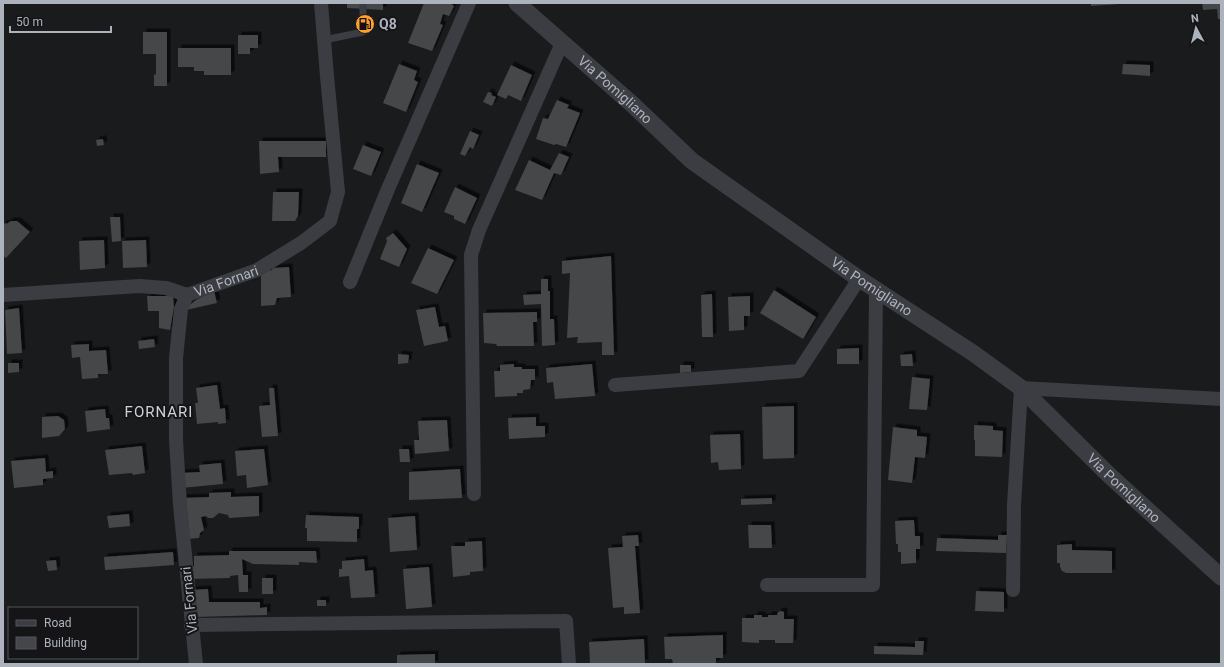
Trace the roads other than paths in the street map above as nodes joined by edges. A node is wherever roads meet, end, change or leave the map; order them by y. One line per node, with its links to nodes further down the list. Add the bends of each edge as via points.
1 (321, 3): 5 (street, Via Fornari)
2 (363, 3): 5 (lane, via 363,32)
3 (469, 3): 8 (street)
4 (517, 3): 6 (street, Via Pomigliano)
5 (324, 40): 11 (street, Via Fornari, via 338,192 330,221 257,270)
6 (562, 43): 7 (street, Via Pomigliano, via 692,161); 15 (street, via 479,230 471,255)
7 (859, 279): 9 (street, Via Pomigliano); 12 (street, via 799,371)
8 (350, 282)
9 (876, 290): 13 (street, Via Pomigliano, via 973,353); 17 (street, via 872,585)
10 (3, 295): 11 (street, via 139,286 166,288)
11 (187, 295): 19 (street, Via Fornari, via 181,310 176,358 176,440)
12 (615, 385)
13 (1021, 388): 14 (street); 16 (street, Via Pomigliano, via 1109,475); 18 (street, via 1014,505)
14 (1221, 399)
15 (474, 494)
16 (1221, 577)
17 (767, 585)
18 (1013, 590)
19 (192, 625): 20 (street, Via Fornari); 21 (street, via 566,620)
20 (196, 664)
21 (569, 664)

